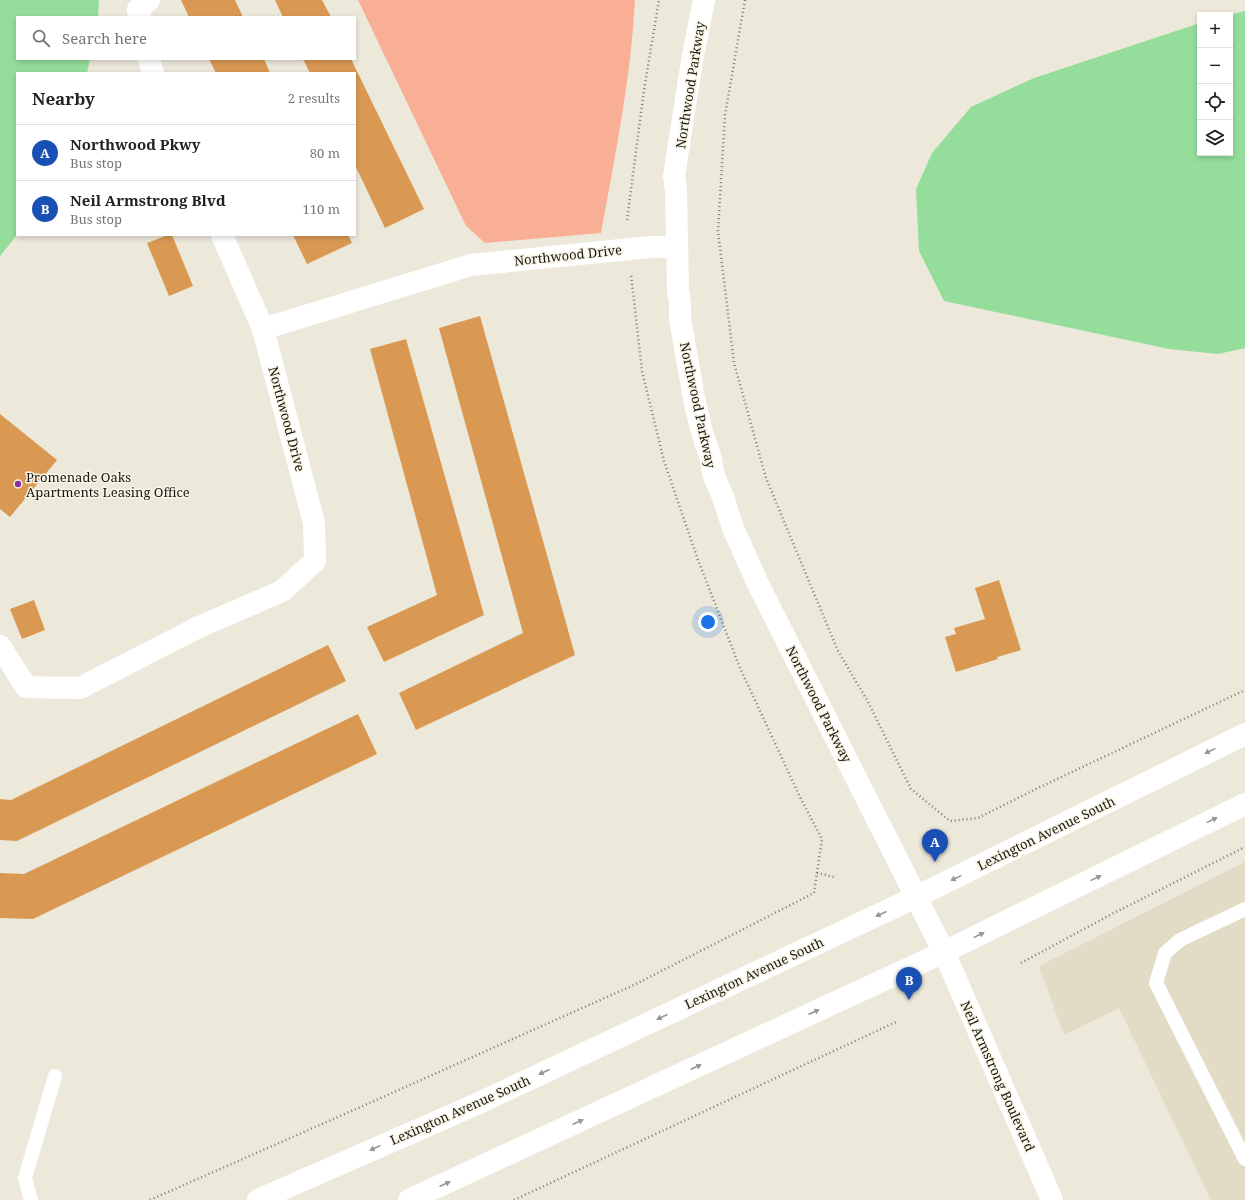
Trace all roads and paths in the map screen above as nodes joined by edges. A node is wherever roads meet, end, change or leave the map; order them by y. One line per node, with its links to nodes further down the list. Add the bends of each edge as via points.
1 (149, 0): 5 (street, via 138,10)
2 (659, 0): 8 (path)
3 (704, 0): 10 (street, Northwood Parkway, via 674,176)
4 (745, 0): 14 (path, via 725,115 718,231 734,363 768,485 838,651 867,700 911,789 950,821 978,818)
5 (140, 16)
6 (149, 60): 7 (street)
7 (152, 72)
8 (627, 220)
9 (222, 236): 12 (street)
10 (677, 247): 12 (street, Northwood Drive, via 650,247 471,265); 20 (street, Northwood Parkway, via 680,319 695,404 718,487 733,528)
11 (630, 268): 18 (path, via 642,371 664,460 698,560 740,668 822,839)
12 (263, 329): 13 (street, Northwood Drive, via 314,523 315,561 282,591 199,627 80,688 26,686)
13 (0, 646)
14 (1245, 690)
15 (1245, 734): 20 (street, Lexington Avenue South, one-way to 20)
16 (1245, 804): 22 (street, one-way to 16)
17 (1245, 847): 23 (path, via 1110,914)
18 (817, 873): 19 (path); 28 (path, via 814,893 636,984)
19 (834, 877)
20 (916, 897): 22 (street, Northwood Parkway); 29 (street, Lexington Avenue South, one-way to 29, via 477,1104)
21 (1245, 909): 26 (lane, via 1180,940 1165,953 1156,983)
22 (944, 952): 30 (street, one-way to 22); 32 (street, Neil Armstrong Boulevard)
23 (1022, 963)
24 (898, 1021): 31 (path)
25 (56, 1076): 27 (lane, via 25,1178)
26 (1245, 1159)
27 (30, 1200)
28 (150, 1200)
29 (258, 1200)
30 (409, 1200)
31 (514, 1200)
32 (1052, 1200)

